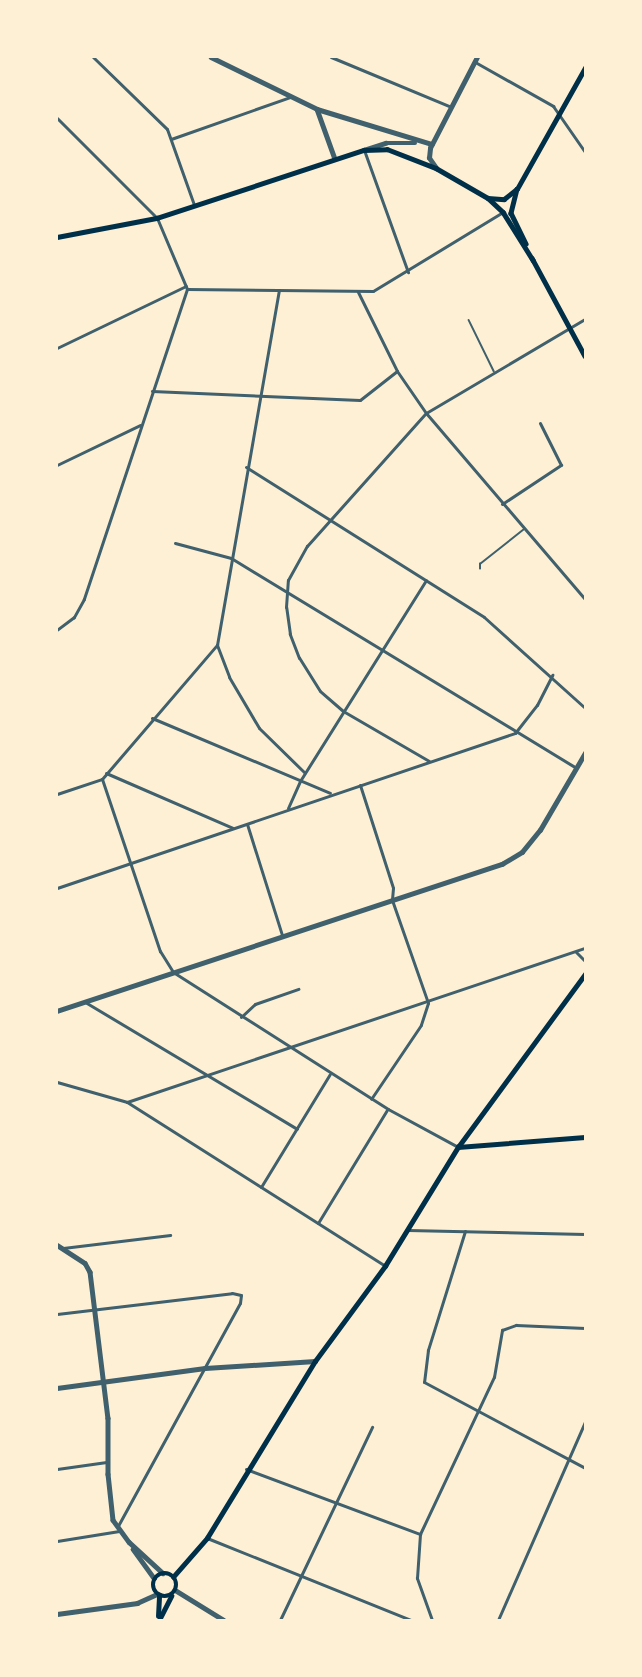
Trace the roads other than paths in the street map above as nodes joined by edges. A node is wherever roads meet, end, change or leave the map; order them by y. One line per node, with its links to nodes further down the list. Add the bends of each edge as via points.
1 (93, 57): 11 (street, via 163,124)
2 (212, 57): 6 (street)
3 (331, 57): 7 (street)
4 (476, 59): 7 (street); 9 (street, via 553,106)
5 (585, 68): 9 (main road)
6 (290, 97): 8 (street); 11 (street)
7 (451, 108): 13 (street)
8 (317, 109): 12 (street); 16 (street)
9 (559, 114): 15 (street); 18 (main road)
10 (57, 118): 22 (street)
11 (171, 139): 20 (street)
12 (421, 143): 13 (street); 14 (street, via 386,143)
13 (432, 144): 17 (street, via 429,158)
14 (364, 150): 16 (main road); 17 (main road, via 396,150); 25 (street)
15 (585, 152)
16 (335, 159): 20 (main road)
17 (436, 168): 19 (main road)
18 (517, 189): 19 (main road, via 504,199); 24 (main road, via 511,213)
19 (488, 198): 21 (main road)
20 (194, 206): 22 (main road)
21 (503, 212): 24 (main road); 25 (street)
22 (157, 218): 23 (main road); 26 (street)
23 (57, 237)
24 (533, 260): 31 (main road)
25 (408, 272): 28 (street, via 380,289)
26 (186, 287): 27 (street); 32 (street); 36 (street)
27 (279, 290): 28 (street); 37 (street)
28 (358, 292): 34 (street)
29 (585, 319): 31 (street)
30 (469, 320): 35 (lane)
31 (570, 328): 33 (main road); 35 (street)
32 (57, 348)
33 (585, 356)
34 (397, 371): 37 (street, via 360,400); 38 (street)
35 (495, 373): 38 (street)
36 (152, 391): 37 (street); 40 (street)
37 (261, 394): 42 (street)
38 (426, 413): 43 (street); 44 (street)
39 (540, 423): 43 (street, via 561,465)
40 (140, 425): 41 (street); 52 (street, via 84,599 74,617)
41 (57, 465)
42 (246, 467): 44 (street); 47 (street)
43 (502, 504): 45 (street)
44 (330, 521): 49 (street); 50 (street, via 296,561)
45 (524, 529): 48 (lane, via 480,564); 51 (street)
46 (175, 543): 47 (street)
47 (231, 558): 50 (street); 53 (street)
48 (480, 569)
49 (426, 580): 54 (street); 55 (street, via 499,627)
50 (286, 590): 54 (street); 57 (street, via 290,634 299,658 320,691)
51 (585, 600)
52 (57, 630)
53 (217, 645): 58 (street); 64 (street, via 229,677 259,728)
54 (383, 651): 57 (street); 59 (street)
55 (552, 675): 56 (street); 59 (street, via 537,705)
56 (585, 708)
57 (343, 711): 61 (street); 64 (street)
58 (152, 718): 63 (street); 66 (street)
59 (515, 733): 61 (street); 62 (street)
60 (585, 753): 62 (street)
61 (429, 761): 67 (street)
62 (576, 768): 75 (street, via 540,830 522,852 502,864)
63 (106, 773): 65 (street); 72 (street)
64 (305, 773): 66 (street)
65 (102, 779): 68 (street); 73 (street)
66 (300, 781): 69 (street); 70 (street)
67 (360, 785): 69 (street); 75 (street, via 393,888)
68 (57, 794)
69 (331, 794): 70 (street)
70 (288, 808): 71 (street)
71 (247, 824): 72 (street); 76 (street)
72 (233, 828): 73 (street)
73 (132, 863): 74 (street); 80 (street, via 160,951)
74 (57, 888)
75 (392, 900): 76 (street); 84 (street)
76 (282, 935): 80 (street)
77 (585, 948): 78 (street)
78 (576, 952): 79 (street); 84 (street)
79 (585, 961)
80 (173, 972): 83 (street); 86 (street)
81 (585, 974): 96 (main road)
82 (298, 989): 86 (street, via 255,1004)
83 (83, 1002): 85 (street); 89 (street)
84 (428, 1003): 87 (street); 91 (street, via 421,1025)
85 (57, 1011)
86 (241, 1017): 87 (street)
87 (291, 1048): 88 (street); 89 (street)
88 (330, 1074): 91 (street); 94 (street)
89 (209, 1075): 92 (street); 94 (street)
90 (57, 1082): 92 (street)
91 (371, 1099): 93 (street)
92 (127, 1102): 97 (street)
93 (388, 1109): 96 (street); 98 (street)
94 (297, 1129): 97 (street)
95 (585, 1137): 96 (main road)
96 (458, 1147): 99 (main road)
97 (261, 1187): 98 (street)
98 (318, 1223): 105 (street)
99 (408, 1230): 100 (street); 105 (main road)
100 (465, 1231): 101 (street); 113 (street, via 423,1379)
101 (585, 1234)
102 (170, 1235): 104 (street)
103 (57, 1245): 104 (street)
104 (63, 1248): 106 (street, via 88,1265)
105 (385, 1266): 109 (main road)
106 (95, 1310): 107 (street); 110 (street, via 241,1295 240,1304); 111 (street)
107 (57, 1314)
108 (585, 1328): 113 (street, via 516,1325 502,1330 495,1372)
109 (315, 1361): 110 (street); 120 (main road)
110 (205, 1368): 111 (street); 122 (street)
111 (104, 1381): 112 (street); 117 (street)
112 (57, 1388)
113 (479, 1409): 116 (street); 123 (street)
114 (585, 1422): 116 (street)
115 (372, 1427): 121 (street)
116 (570, 1459): 118 (street); 139 (street)
117 (107, 1462): 119 (street); 122 (street)
118 (585, 1468)
119 (57, 1469)
120 (246, 1469): 121 (street); 124 (main road)
121 (335, 1503): 123 (street); 129 (street)
122 (118, 1529): 125 (street); 126 (street)
123 (420, 1534): 138 (street, via 417,1578)
124 (207, 1538): 128 (main road); 129 (street)
125 (57, 1541)
126 (130, 1544): 127 (street); 130 (street)
127 (163, 1573): 128 (main road); 130 (main road)
128 (173, 1576): 131 (main road)
129 (300, 1577): 136 (street); 137 (street)
130 (154, 1578): 132 (main road)
131 (174, 1592): 132 (main road); 134 (main road); 135 (street)
132 (158, 1594): 133 (street, via 137,1603); 134 (main road)
133 (57, 1614)
134 (158, 1620)
135 (224, 1620)
136 (280, 1620)
137 (411, 1620)
138 (432, 1620)
139 (498, 1620)

